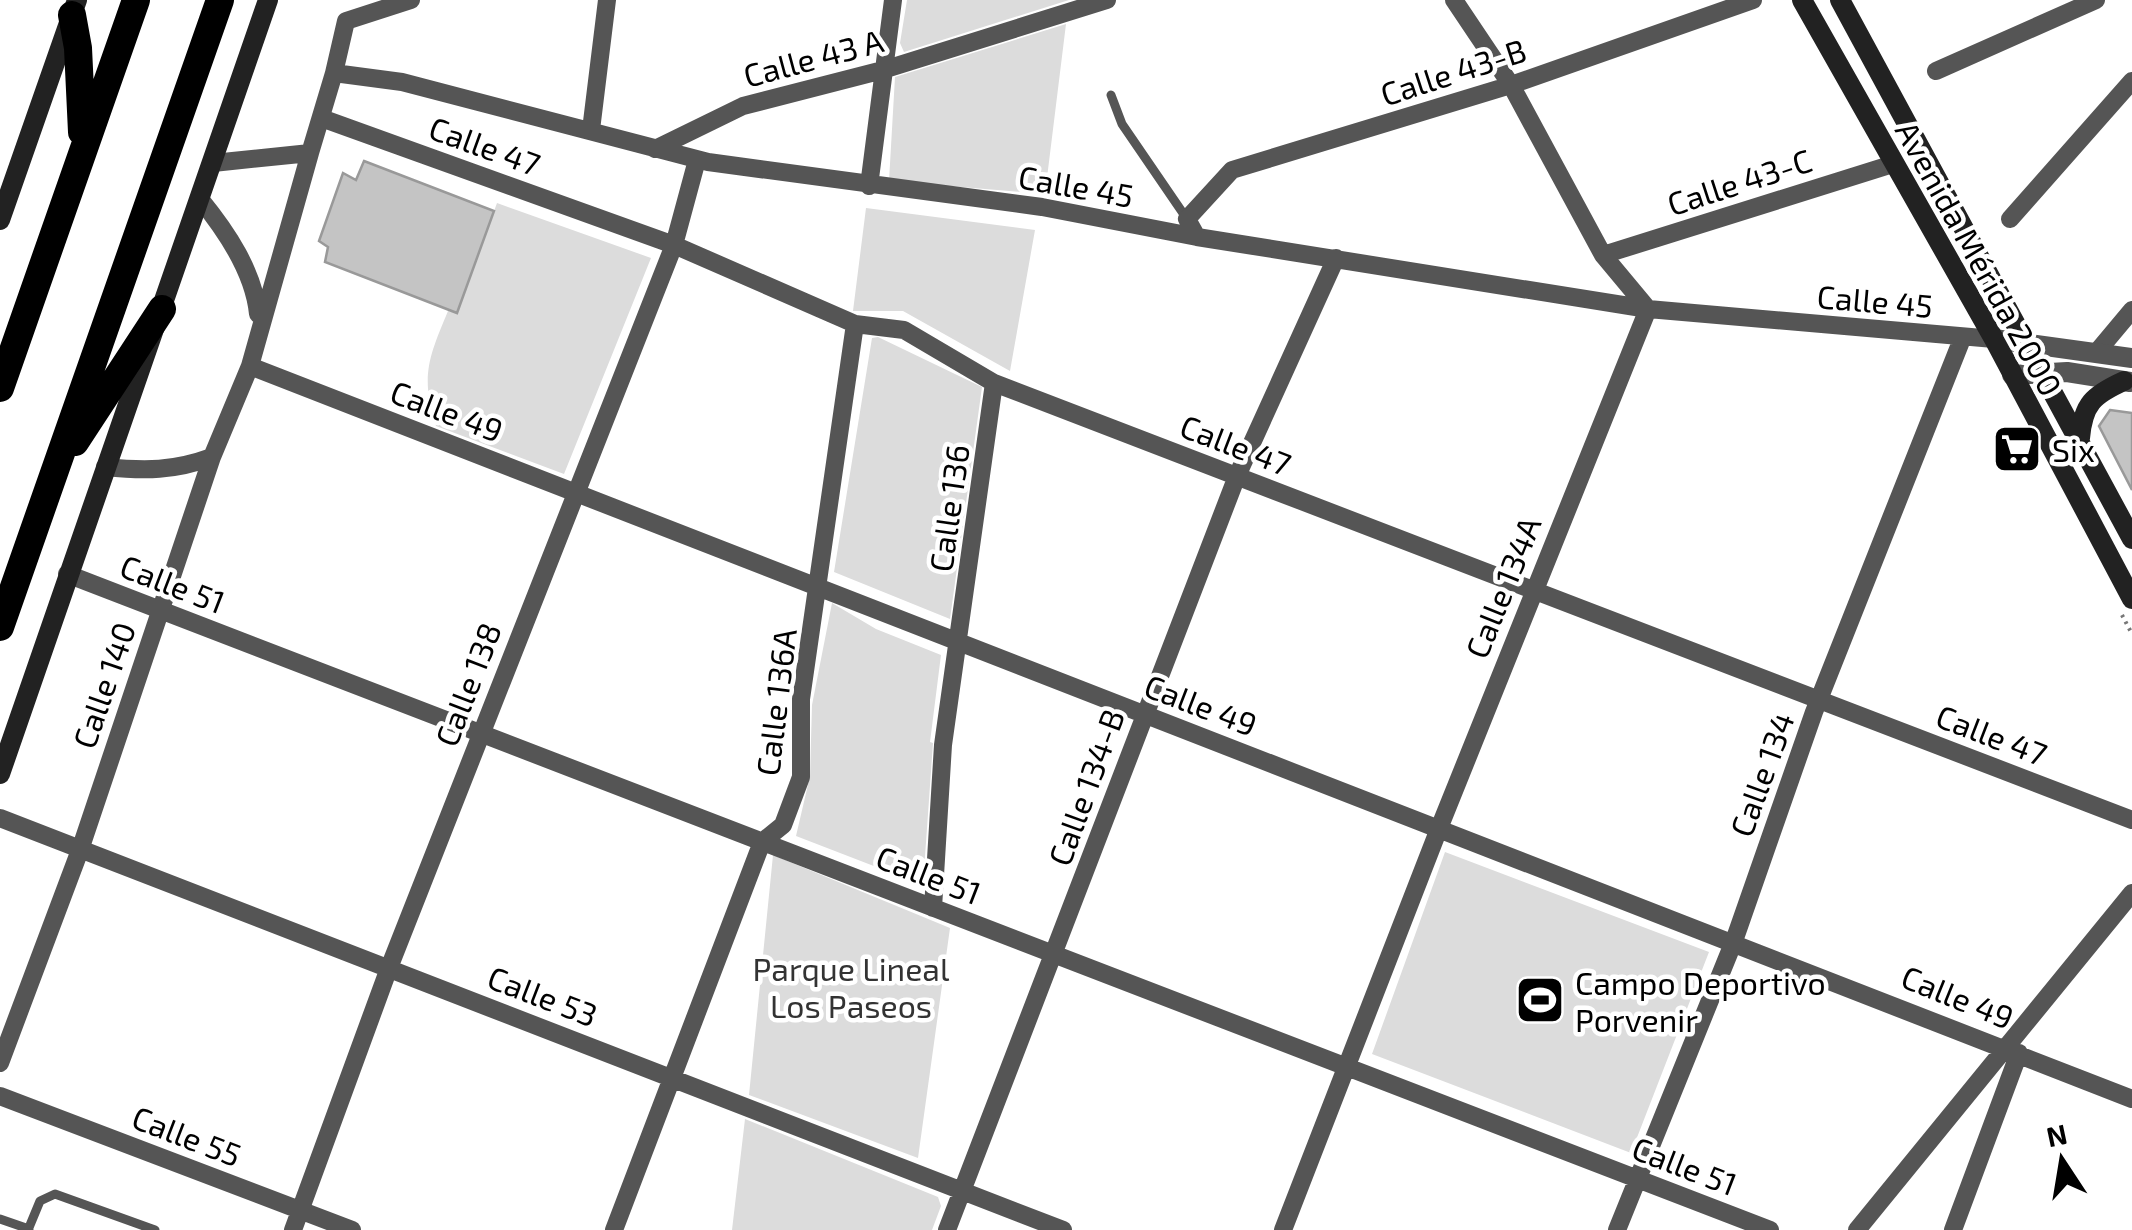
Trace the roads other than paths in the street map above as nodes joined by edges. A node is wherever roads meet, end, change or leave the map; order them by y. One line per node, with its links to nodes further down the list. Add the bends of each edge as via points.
1 (136, 0): 23 (highway)
2 (220, 0): 57 (highway)
3 (268, 0): 26 (main road)
4 (411, 0): 16 (street, via 346,21)
5 (607, 0): 21 (street)
6 (893, 0): 14 (street)
7 (1107, 0): 14 (street, Calle 43 A)
8 (1454, 0): 18 (street)
9 (1753, 0): 18 (street, Calle 43-B)
10 (1802, 0): 27 (main road, Avenida Mérida 2000)
11 (1840, 0): 44 (main road, Avenida Mérida 2000)
12 (2096, 0): 15 (street)
13 (75, 7): 23 (highway); 32 (main road)
14 (884, 70): 22 (street, Calle 43 A, via 743,106); 28 (street)
15 (1936, 71)
16 (334, 73): 20 (street); 21 (street, Calle 45, via 402,82)
17 (2132, 82): 31 (street)
18 (1511, 85): 30 (street, Calle 43-B, via 1232,170); 35 (street)
19 (1111, 96): 30 (lane, via 1122,124)
20 (324, 119): 24 (street); 34 (street, Calle 47)
21 (591, 130): 22 (street, Calle 45)
22 (655, 150): 25 (street, Calle 45)
23 (83, 152): 52 (highway)
24 (310, 153): 26 (street); 41 (street, Calle 140)
25 (697, 160): 28 (street, Calle 45); 34 (street, Calle 138)
26 (213, 163): 29 (main road)
27 (1892, 164): 35 (street, Calle 43-C); 43 (main road, Avenida Mérida 2000)
28 (869, 186): 33 (street, Calle 45, via 1042,207)
29 (200, 200): 37 (main road); 41 (street, via 255,289)
30 (1187, 219): 33 (street)
31 (2010, 219)
32 (0, 220)
33 (1198, 238): 36 (street, Calle 45)
34 (674, 245): 40 (street, Calle 47); 58 (street, Calle 138)
35 (1603, 256): 38 (street)
36 (1336, 258): 38 (street, Calle 45); 56 (street, Calle 134-B)
37 (162, 309): 55 (main road); 57 (highway)
38 (1648, 309): 42 (street, Calle 45); 62 (street, Calle 134A)
39 (2132, 310): 45 (street)
40 (855, 324): 51 (street, Calle 47, via 904,330); 61 (street, Calle 136A)
41 (259, 325): 47 (street, Calle 140)
42 (1962, 339): 43 (street, Calle 45); 67 (street, Calle 134)
43 (1994, 340): 44 (street); 49 (main road, Avenida Mérida 2000)
44 (2030, 346): 45 (street); 48 (main road, Avenida Mérida 2000)
45 (2096, 353): 46 (street)
46 (2132, 358)
47 (250, 366): 54 (street, Calle 140); 58 (street, Calle 49)
48 (2044, 372): 49 (street); 50 (street); 53 (main road, Avenida Mérida 2000)
49 (2012, 374): 63 (main road, Avenida Mérida 2000)
50 (2128, 381): 53 (main road, via 2094,396 2085,407)
51 (994, 383): 56 (street, Calle 47); 66 (street, Calle 136)
52 (0, 388)
53 (2080, 438): 59 (main road, Avenida Mérida 2000)
54 (212, 457): 55 (street, via 152,472); 64 (street, Calle 140)
55 (105, 467): 60 (main road)
56 (1237, 476): 62 (street, Calle 47); 68 (street, Calle 134-B)
57 (50, 481): 65 (highway)
58 (574, 492): 61 (street, Calle 49); 69 (street, Calle 138)
59 (2132, 539)
60 (67, 574): 64 (street, Calle 51); 70 (main road)
61 (820, 586): 66 (street, Calle 49); 74 (street, Calle 136A, via 801,699 801,776 783,825)
62 (1534, 588): 67 (street, Calle 47); 73 (street, Calle 134A)
63 (2132, 599)
64 (160, 610): 69 (street, Calle 51); 75 (street, Calle 140)
65 (0, 627)
66 (960, 640): 68 (street, Calle 49); 77 (street, Calle 136, via 943,745)
67 (1820, 700): 72 (street, Calle 47); 78 (street, Calle 134)
68 (1142, 715): 73 (street, Calle 49); 79 (street, Calle 134-B)
69 (480, 734): 74 (street, Calle 51); 80 (street, Calle 138)
70 (0, 774)
71 (0, 818): 75 (street, Calle 53)
72 (2132, 820)
73 (1440, 826): 78 (street, Calle 49); 83 (street, Calle 134A)
74 (762, 842): 77 (street, Calle 51); 84 (street, Calle 136A)
75 (80, 850): 80 (street, Calle 53); 82 (street, Calle 140)
76 (2132, 893): 81 (street)
77 (933, 908): 79 (street, Calle 51)
78 (1734, 941): 81 (street, Calle 49); 87 (street, Calle 134)
79 (1056, 955): 83 (street, Calle 51); 88 (street, Calle 134-B)
80 (389, 968): 84 (street, Calle 53); 89 (street, Calle 138)
81 (2014, 1050): 86 (street, Calle 49); 101 (street); 102 (street)
82 (0, 1063)
83 (1345, 1066): 87 (street, Calle 51); 98 (street, Calle 134A)
84 (672, 1078): 88 (street, Calle 53); 95 (street, Calle 136A)
85 (0, 1096): 89 (street, Calle 55)
86 (2132, 1099)
87 (1637, 1179): 99 (street, Calle 134); 100 (street, Calle 51)
88 (961, 1191): 96 (street, Calle 134-B); 97 (street, Calle 53)
89 (300, 1210): 93 (street, Calle 138); 94 (street, Calle 55)
90 (0, 1218): 91 (lane)
91 (29, 1230): 92 (lane, via 40,1201 56,1194)
92 (155, 1230)
93 (292, 1230)
94 (352, 1230)
95 (614, 1230)
96 (946, 1230)
97 (1063, 1230)
98 (1283, 1230)
99 (1617, 1230)
100 (1770, 1230)
101 (1857, 1230)
102 (1953, 1230)

